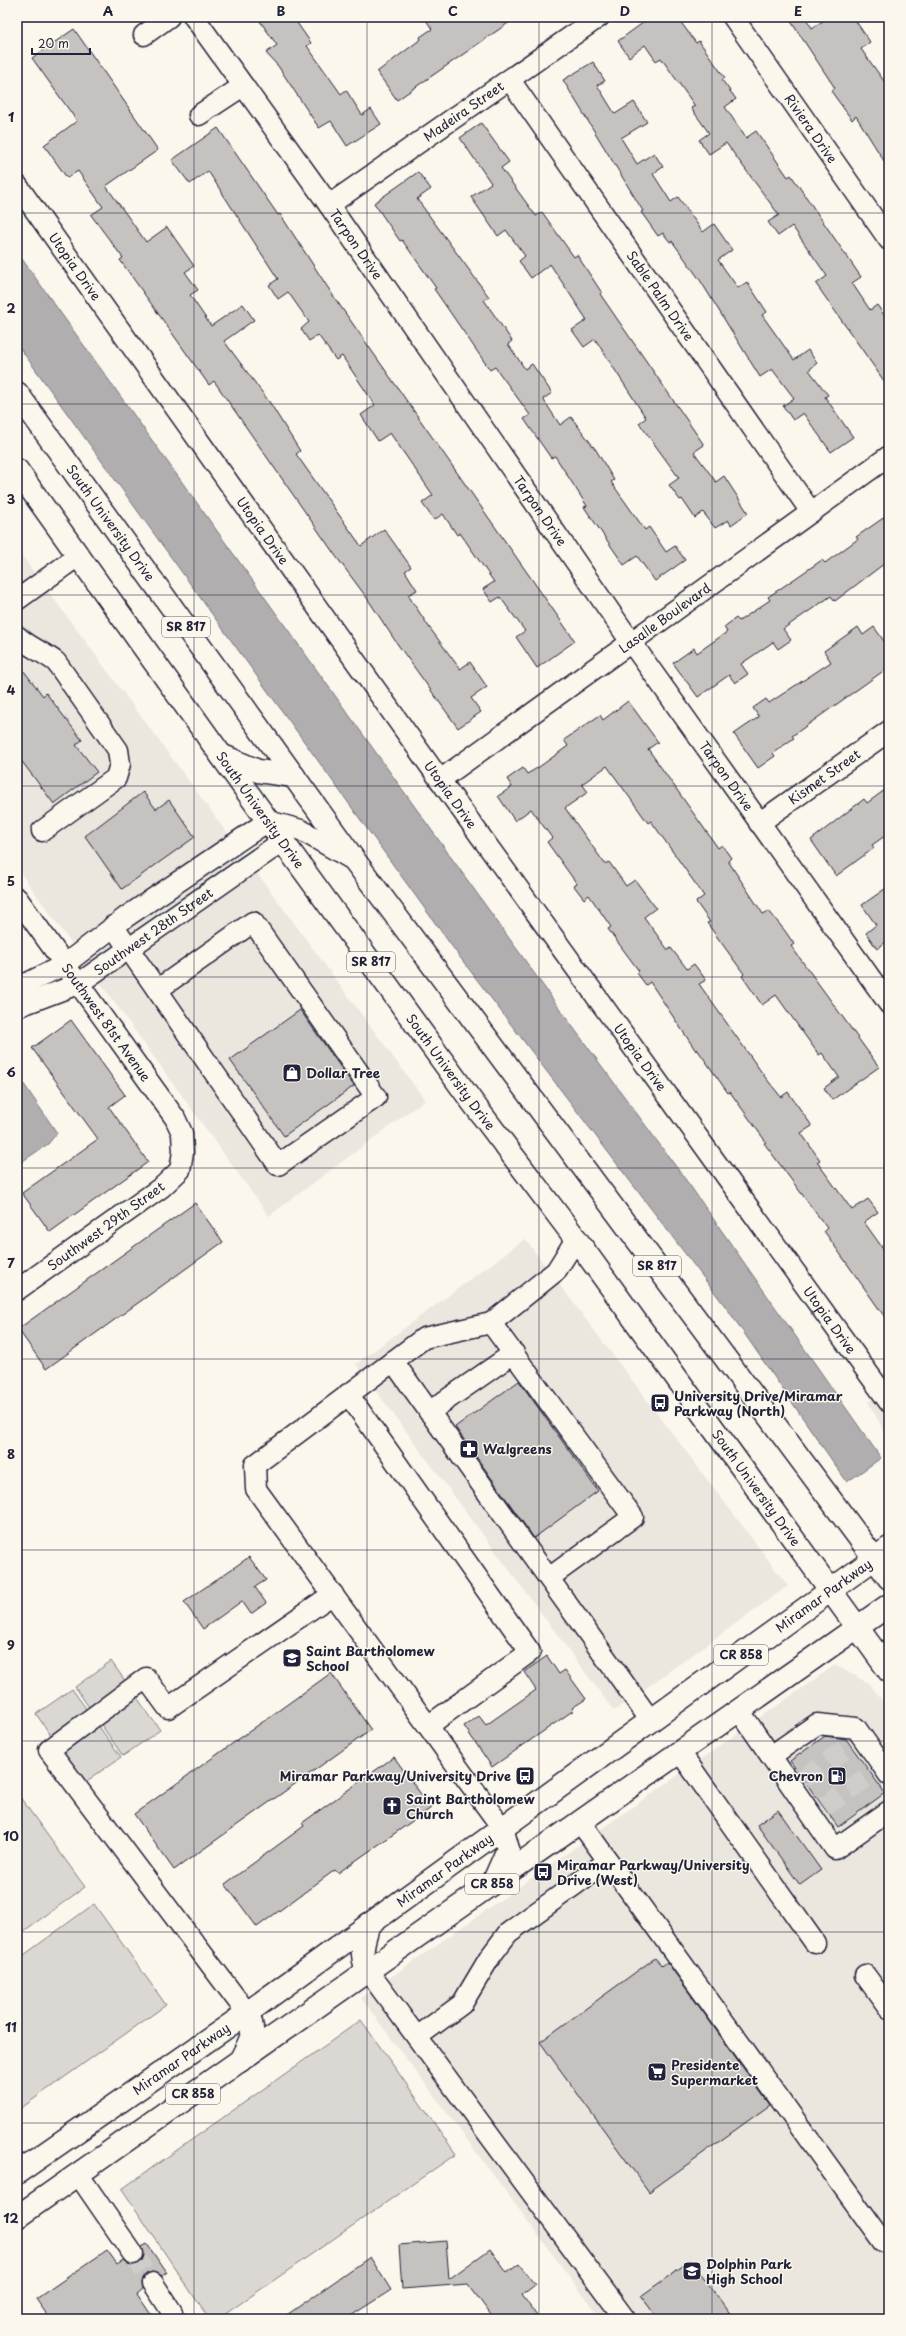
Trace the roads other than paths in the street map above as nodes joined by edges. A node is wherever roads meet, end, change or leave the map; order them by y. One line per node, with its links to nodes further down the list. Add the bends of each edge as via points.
1 (169, 17): 5 (street)
2 (599, 17): 6 (street, Madeira Street)
3 (733, 17): 11 (street, Riviera Drive)
4 (200, 19): 7 (street, Tarpon Drive)
5 (144, 35)
6 (510, 80): 10 (street, Madeira Street); 15 (street, Sable Palm Drive)
7 (243, 86): 8 (street); 10 (street, Tarpon Drive)
8 (199, 115)
9 (17, 185): 23 (street, Utopia Drive)
10 (329, 205): 19 (street, Tarpon Drive)
11 (889, 240)
12 (17, 393): 22 (main road, South University Drive / SR 817)
13 (889, 456): 15 (street, Lasalle Boulevard)
14 (17, 470): 16 (main road, South University Drive / SR 817)
15 (810, 512): 19 (street, Lasalle Boulevard)
16 (78, 556): 17 (street); 21 (main road, South University Drive / SR 817)
17 (17, 600)
18 (17, 636): 26 (street, via 28,646 44,652 56,662 118,750 120,764 116,778)
19 (631, 642): 23 (street, Lasalle Boulevard); 25 (street, Tarpon Drive)
20 (889, 730): 25 (street, Kismet Street)
21 (221, 755): 22 (main road, via 258,771); 24 (main road, South University Drive / SR 817)
22 (294, 776): 28 (main road, South University Drive / SR 817)
23 (440, 780): 45 (street, Utopia Drive)
24 (268, 822): 27 (main road, South University Drive / SR 817); 28 (street, via 301,830); 30 (street, Southwest 28th Street)
25 (759, 823): 36 (street, Tarpon Drive)
26 (42, 831)
27 (283, 841): 31 (street, Southwest 28th Street); 39 (main road, South University Drive / SR 817, via 473,1103)
28 (355, 861): 47 (main road, South University Drive / SR 817)
29 (17, 898): 32 (street, Southwest 81st Avenue)
30 (113, 926): 31 (street); 32 (street, Southwest 28th Street)
31 (129, 949): 33 (street, Southwest 28th Street); 35 (street)
32 (64, 965): 33 (street, Southwest 81st Avenue); 34 (street, Southwest 28th Street)
33 (78, 984): 37 (street, Southwest 28th Street); 38 (street, Southwest 81st Avenue, via 175,1118 182,1133)
34 (17, 988)
35 (157, 990): 35 (street, via 278,1165 376,1097 253,922)
36 (888, 1002)
37 (17, 1007)
38 (183, 1152): 40 (street, Southwest 29th Street, via 180,1170 162,1186)
39 (576, 1239): 41 (street, via 556,1271); 50 (main road, South University Drive / SR 817)
40 (17, 1290)
41 (491, 1323): 42 (street); 43 (street, via 424,1338)
42 (514, 1353): 46 (street); 48 (street, via 633,1517)
43 (393, 1360): 44 (street); 46 (street)
44 (348, 1394): 51 (street, via 255,1465 256,1489); 57 (street, via 530,1652)
45 (889, 1402)
46 (429, 1412): 48 (street)
47 (882, 1553): 49 (main road, South University Drive / SR 817); 50 (main road, Miramar Parkway / CR 858)
48 (549, 1578): 56 (street)
49 (889, 1578)
50 (831, 1590): 53 (main road, South University Drive / SR 817); 56 (main road, Miramar Parkway / CR 858)
51 (333, 1594): 57 (street); 71 (street, via 168,1708 146,1678 49,1750)
52 (889, 1605): 53 (main road, CR 858)
53 (857, 1627): 54 (main road, South University Drive / SR 817); 55 (main road, CR 858)
54 (889, 1671)
55 (739, 1710): 58 (main road, CR 858); 59 (street)
56 (651, 1721): 63 (main road, Miramar Parkway / CR 858)
57 (428, 1726): 63 (street)
58 (680, 1752): 62 (main road, CR 858); 67 (street)
59 (771, 1756): 60 (street, via 817,1724 856,1728 856,1741); 61 (street, via 797,1783 818,1811 835,1849)
60 (884, 1771)
61 (889, 1811)
62 (580, 1822): 64 (street); 65 (main road, CR 858)
63 (502, 1828): 65 (main road, via 508,1849); 66 (main road, Miramar Parkway / CR 858)
64 (608, 1861): 72 (street, via 508,1933 490,1957 462,2004); 77 (street)
65 (493, 1883): 68 (main road, CR 858)
66 (368, 1924): 68 (main road, via 362,1945 362,1961); 71 (main road, Miramar Parkway / CR 858)
67 (815, 1943)
68 (368, 1971): 72 (street); 73 (main road, CR 858)
69 (865, 1975): 70 (street)
70 (889, 2008)
71 (247, 2013): 73 (main road, via 253,2024 252,2037); 74 (main road, Miramar Parkway / CR 858)
72 (417, 2037): 81 (street)
73 (240, 2061): 75 (main road, CR 858)
74 (17, 2173)
75 (78, 2174): 76 (main road, CR 858); 78 (street)
76 (17, 2217)
77 (887, 2244)
78 (133, 2254)
79 (153, 2283): 80 (street, via 172,2312)
80 (170, 2319)
81 (625, 2319)

